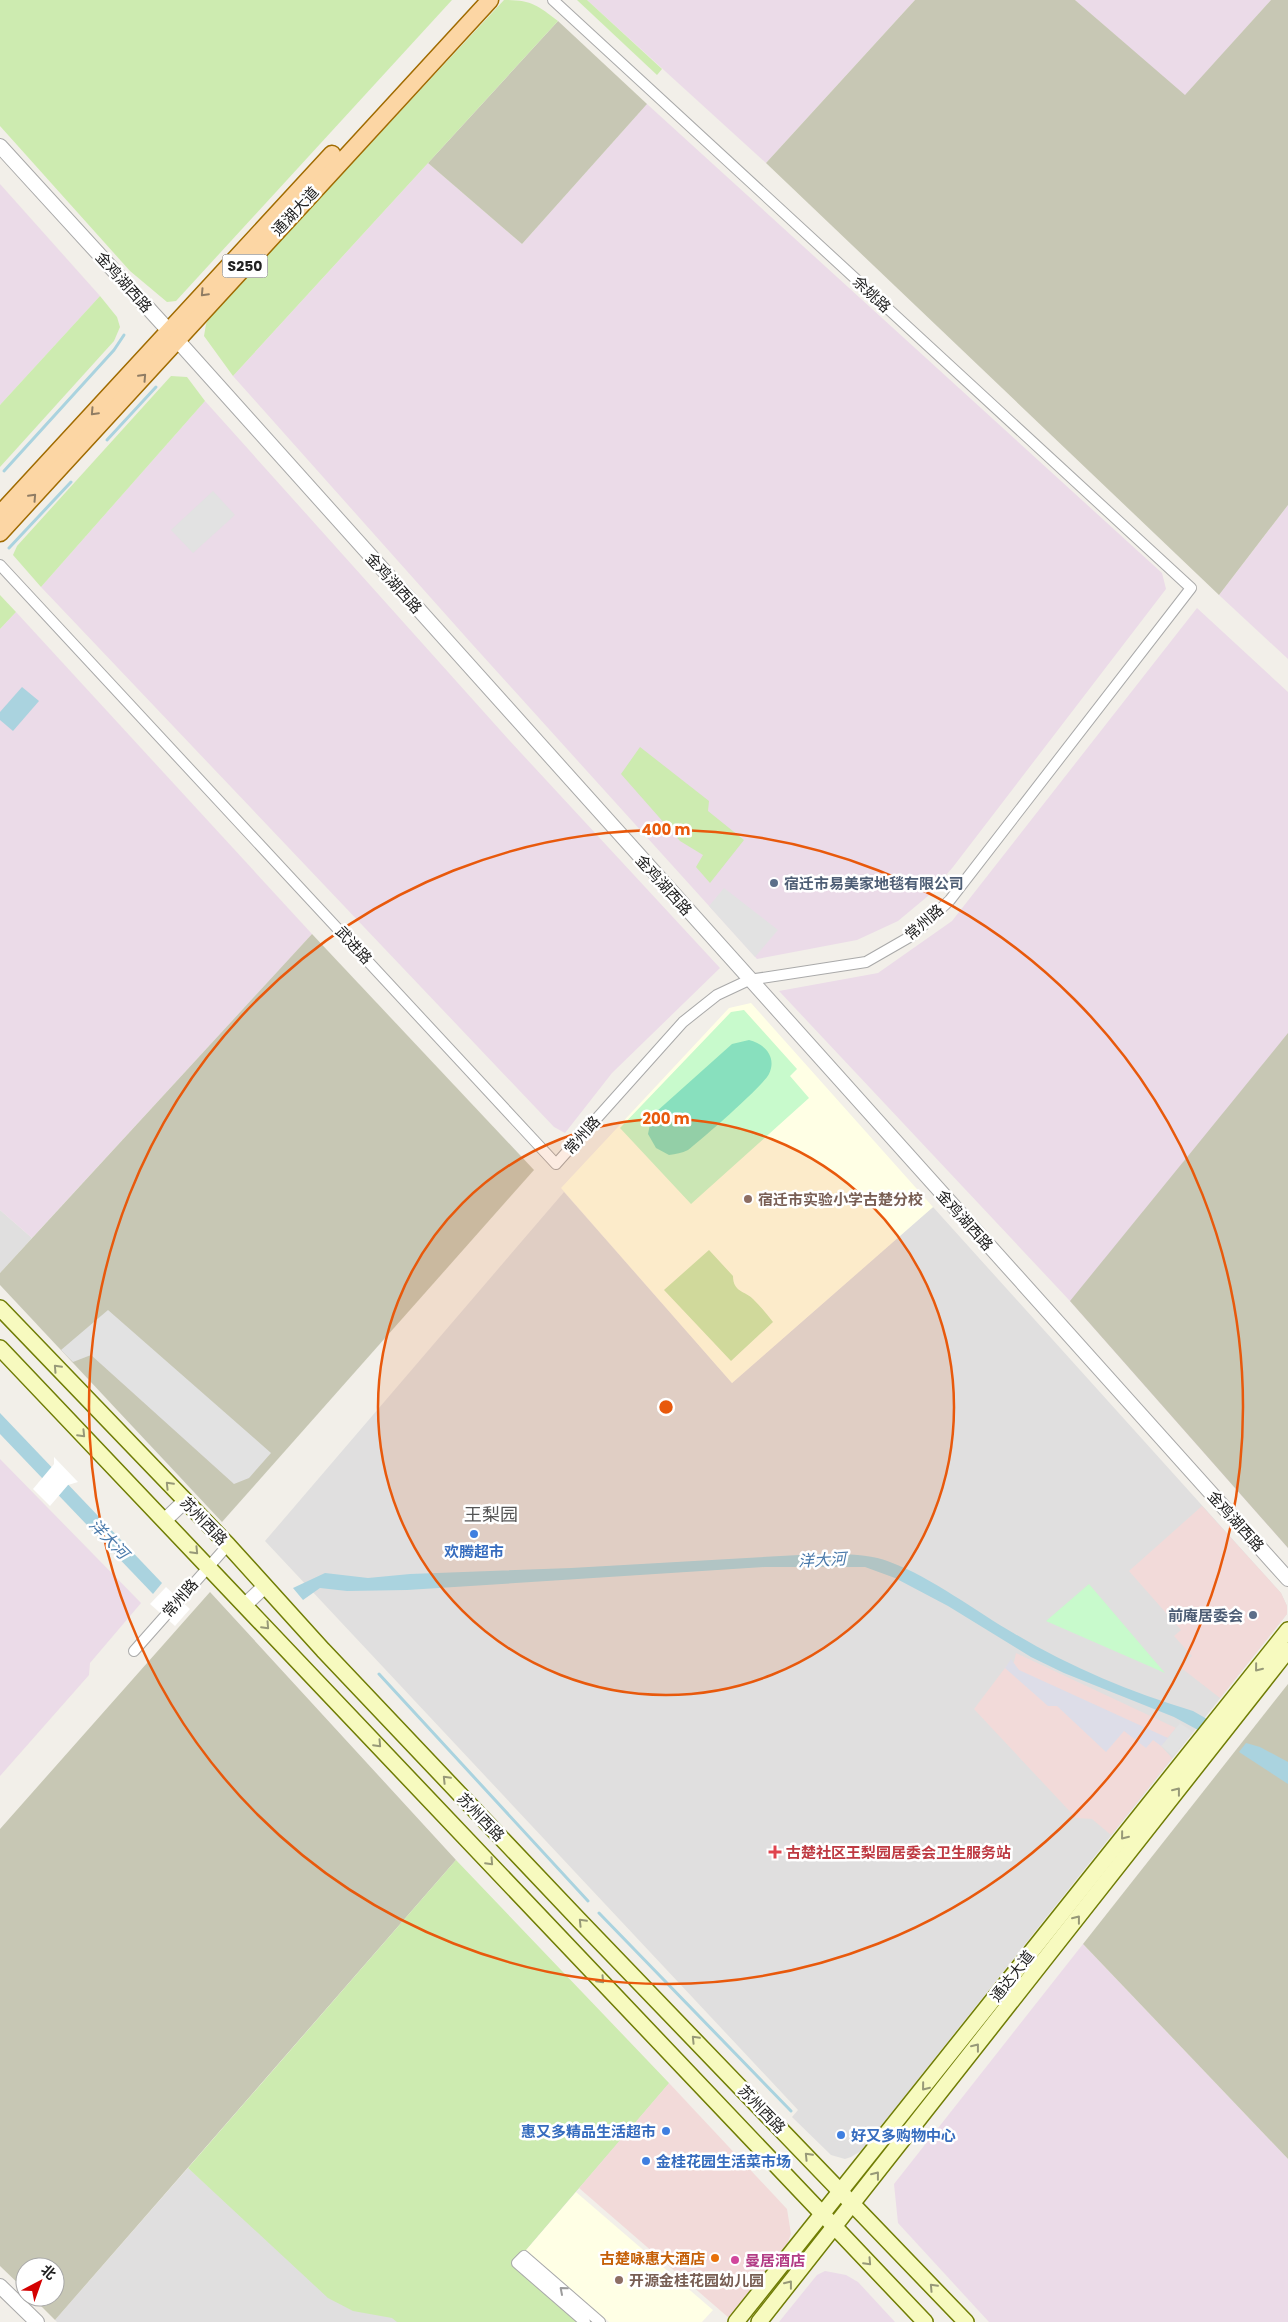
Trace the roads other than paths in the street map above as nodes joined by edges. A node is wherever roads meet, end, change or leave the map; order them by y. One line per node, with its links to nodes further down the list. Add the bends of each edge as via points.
1 (474, 0): 5 (main road, 通湖大道 / S250, one-way to 5)
2 (490, 0): 5 (main road, 通湖大道 / S250)
3 (552, 0): 9 (street, 余姚路)
4 (0, 146): 5 (street, 金鸡湖西路)
5 (173, 336): 6 (main road, 通湖大道 / S250, one-way to 6); 7 (main road, 通湖大道 / S250, one-way to 5); 10 (street, 金鸡湖西路)
6 (0, 514)
7 (0, 533)
8 (0, 565): 11 (street, 武进路)
9 (1191, 588): 10 (street, 常州路, via 950,900 913,935 866,962)
10 (749, 980): 11 (street, 常州路, via 716,995 683,1022); 18 (street, 金鸡湖西路)
11 (556, 1164)
12 (0, 1308): 14 (main road, 苏州西路, one-way to 12)
13 (0, 1348): 15 (main road, 苏州西路, one-way to 15)
14 (185, 1501): 15 (street); 16 (main road, 苏州西路)
15 (165, 1520): 17 (main road, 苏州西路, one-way to 17)
16 (228, 1545): 17 (street, 常州路); 19 (main road, 苏州西路)
17 (209, 1565): 20 (main road, 苏州西路); 23 (street, 常州路)
18 (1288, 1579)
19 (265, 1586): 20 (street); 24 (main road, 苏州西路, one-way to 19, via 579,1920)
20 (246, 1604): 26 (main road, 苏州西路, one-way to 26)
21 (1288, 1630): 24 (main road, 通达大道, one-way to 24)
22 (1288, 1650): 25 (main road, 通达大道, one-way to 22)
23 (134, 1651)
24 (842, 2191): 25 (main road, 苏州西路); 26 (main road, 通达大道)
25 (854, 2203): 27 (main road, 通达大道); 35 (main road, 苏州西路, one-way to 25)
26 (822, 2213): 27 (main road, 苏州西路); 32 (main road, 通达大道)
27 (834, 2226): 33 (main road, 通达大道, one-way to 27); 34 (main road, 苏州西路, one-way to 34)
28 (0, 2286): 30 (street)
29 (583, 2316): 29 (street, one-way to 29, via 524,2256 517,2264); 31 (street)
30 (37, 2322)
31 (600, 2322)
32 (736, 2322)
33 (759, 2322)
34 (925, 2322)
35 (966, 2322)

